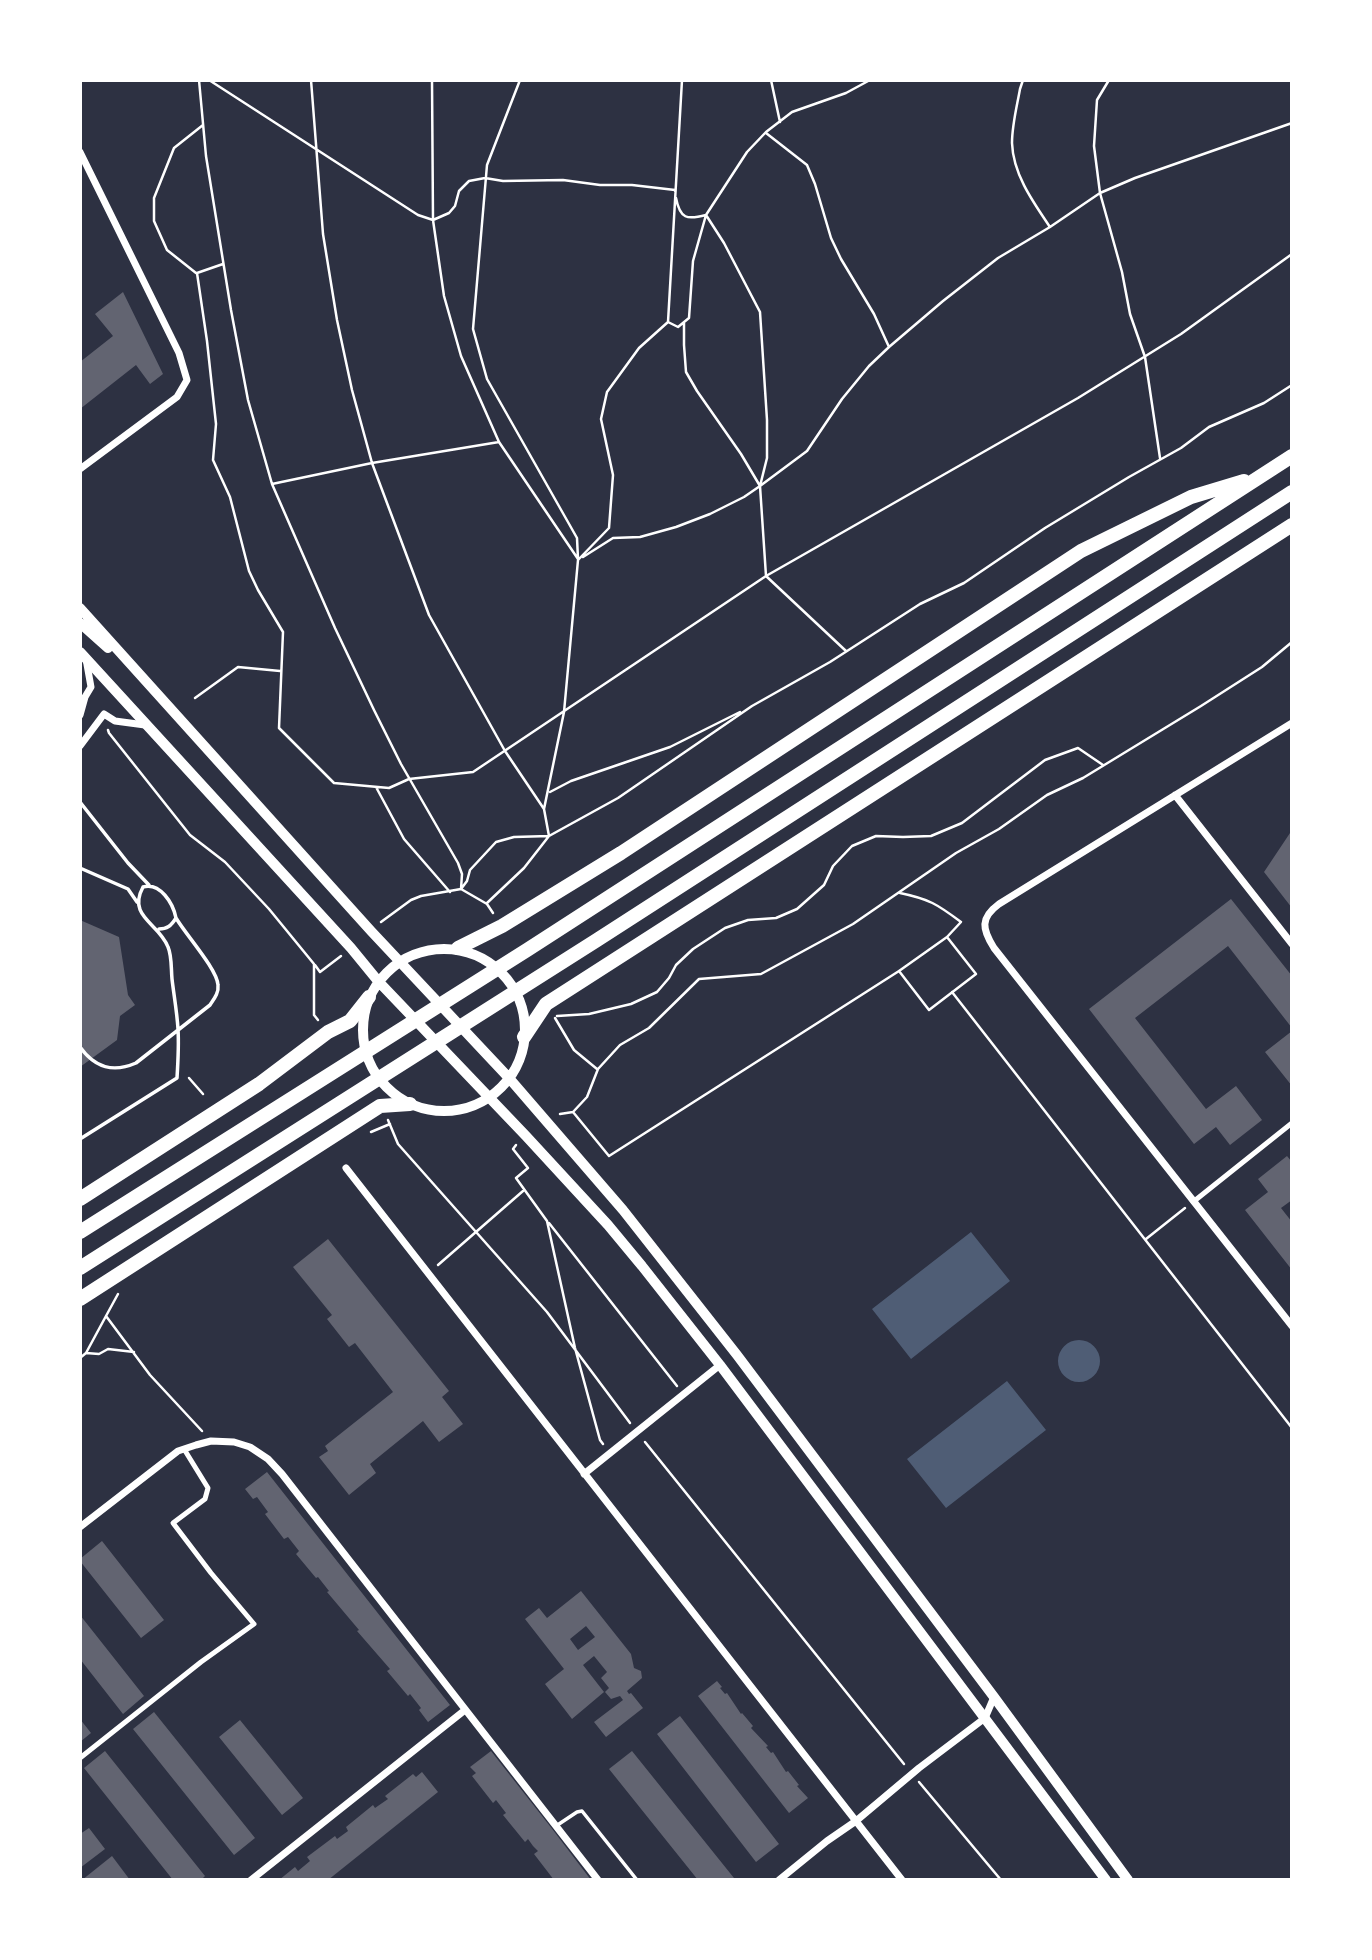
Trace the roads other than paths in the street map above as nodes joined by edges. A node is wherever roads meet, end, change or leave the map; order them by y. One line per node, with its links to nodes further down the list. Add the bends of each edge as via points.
1 (80, 152): 3 (street, via 179,353 187,380 177,397)
2 (1292, 456): 4 (highway)
3 (80, 469)
4 (1259, 477): 23 (highway, via 1191,497 1081,551 621,853); 38 (highway, via 527,950)
5 (1292, 492): 39 (highway)
6 (1292, 525): 28 (highway, via 546,1004)
7 (80, 608): 10 (main road)
8 (80, 623): 10 (main road)
9 (83, 655): 11 (street, via 91,687); 13 (main road)
10 (135, 670): 24 (main road)
11 (80, 715)
12 (1292, 723): 15 (street)
13 (148, 725): 14 (street, via 104,714); 25 (main road)
14 (80, 746)
15 (1175, 795): 22 (street); 37 (street, via 999,904 988,912 984,924 994,948)
16 (80, 802): 18 (lane)
17 (80, 868): 19 (lane, via 128,889)
18 (149, 885): 19 (lane, via 143,887); 20 (lane, via 167,898)
19 (138, 903): 21 (lane, via 149,923)
20 (176, 918): 21 (lane, via 166,929); 27 (lane, via 212,968 218,984 210,1005)
21 (159, 929): 27 (lane, via 169,948)
22 (1292, 944)
23 (458, 948): 24 (main road, via 436,948); 28 (main road, via 488,962 513,988 524,1020)
24 (400, 961): 25 (main road); 30 (main road)
25 (378, 981): 26 (main road); 31 (main road)
26 (369, 997): 32 (main road, via 363,1024 365,1050 378,1077); 36 (highway, via 351,1021)
27 (178, 1030): 29 (lane, via 122,1069 90,1060); 34 (lane, via 177,1078)
28 (524, 1037): 30 (main road)
29 (80, 1047)
30 (509, 1078): 31 (main road); 46 (main road, via 665,1263)
31 (489, 1097): 32 (main road, via 457,1110); 42 (main road, via 608,1225)
32 (410, 1104): 40 (highway, via 380,1106)
33 (1292, 1123): 37 (street)
34 (80, 1139)
35 (346, 1168): 44 (street)
36 (80, 1199)
37 (1193, 1202): 41 (street)
38 (80, 1232)
39 (80, 1268)
40 (80, 1299)
41 (1292, 1326)
42 (720, 1365): 44 (street); 48 (main road)
43 (184, 1449): 45 (street); 47 (street, via 211,1441 234,1443 268,1459); 49 (street, via 208,1488 205,1499 173,1522 254,1624)
44 (584, 1474): 50 (street)
45 (80, 1527)
46 (994, 1697): 48 (street); 58 (main road)
47 (465, 1710): 51 (street); 52 (street)
48 (985, 1718): 50 (street); 57 (main road)
49 (80, 1758)
50 (856, 1821): 55 (street); 56 (street)
51 (556, 1826): 53 (street); 54 (lane, via 577,1812 583,1813)
52 (251, 1880)
53 (598, 1880)
54 (637, 1880)
55 (779, 1880)
56 (902, 1880)
57 (1106, 1880)
58 (1128, 1880)

